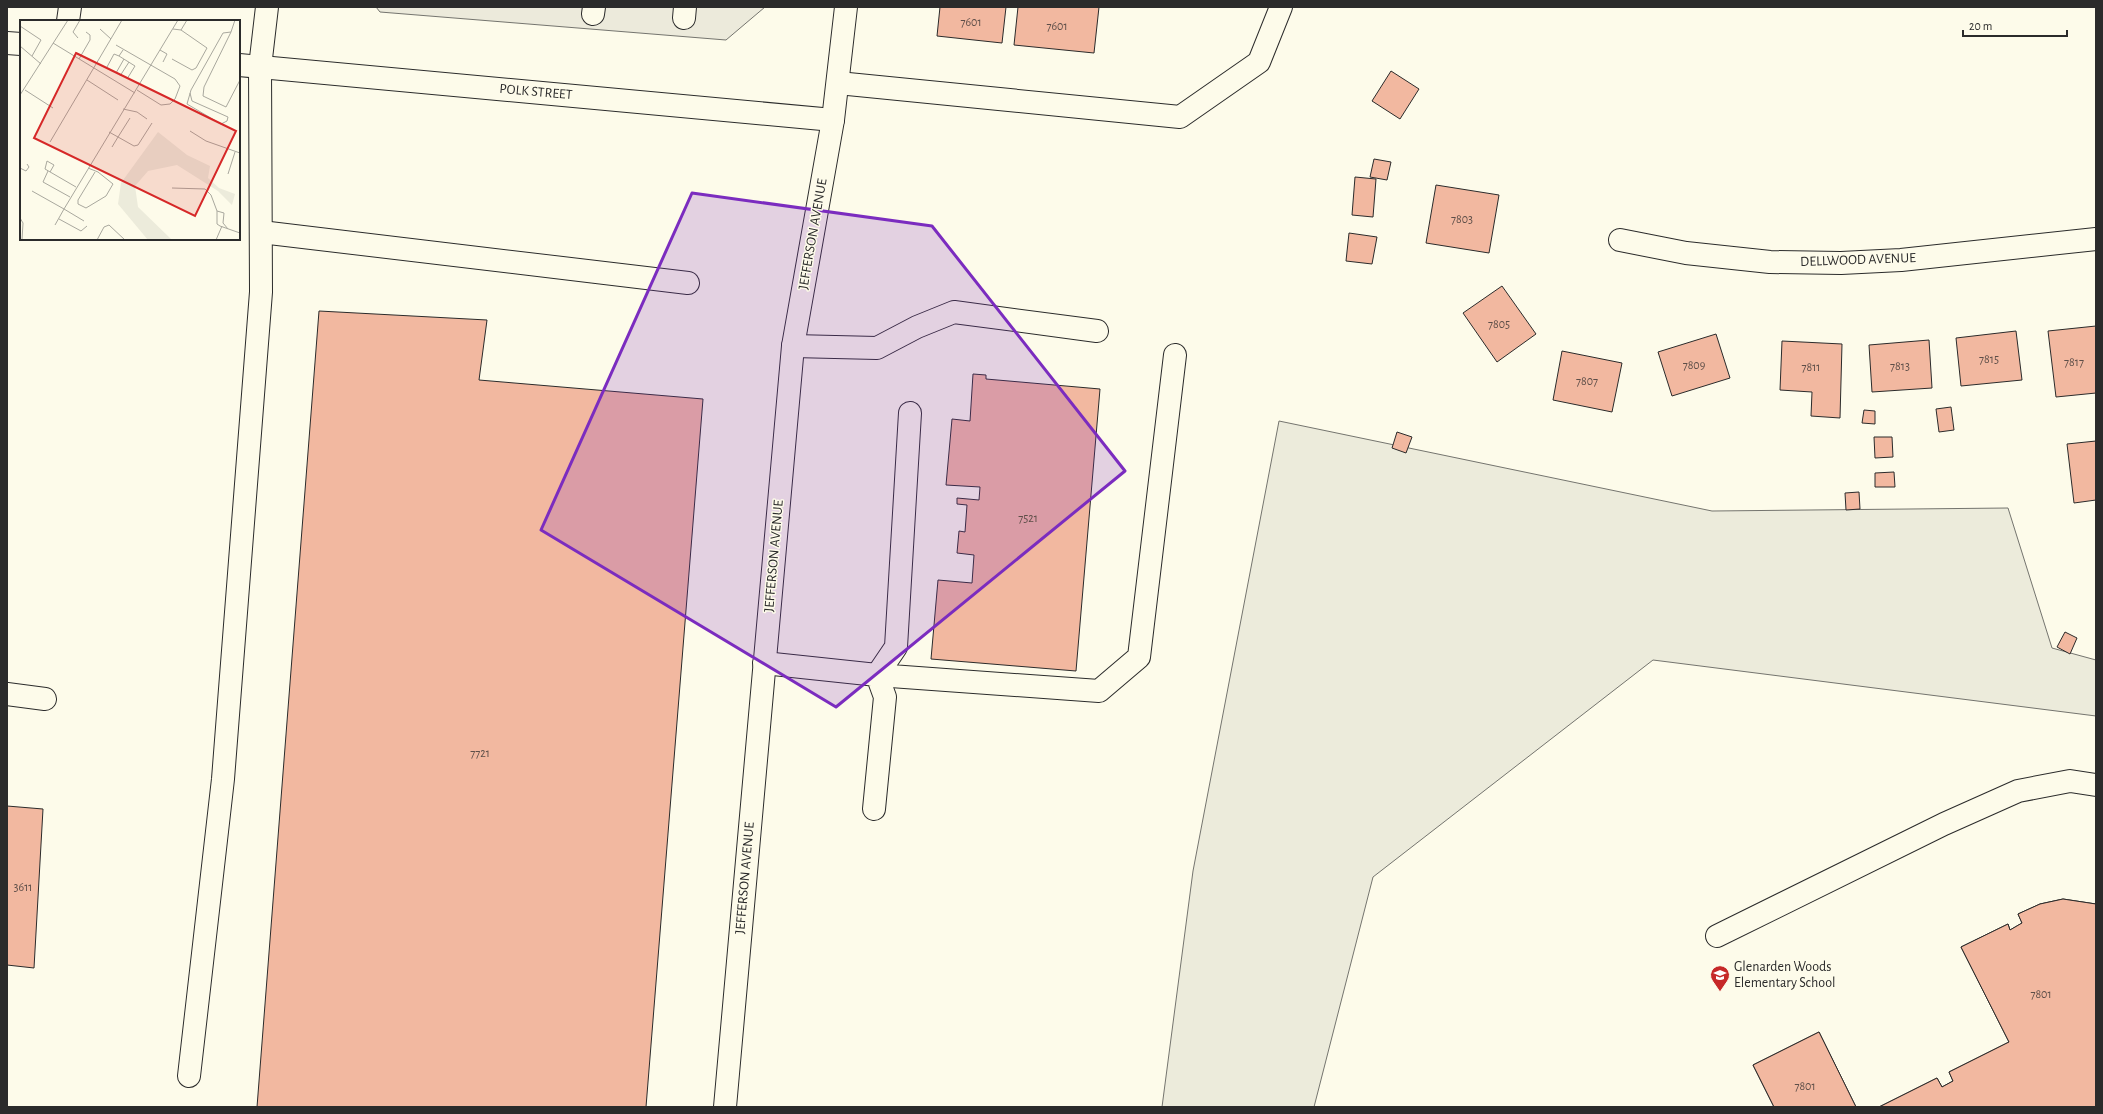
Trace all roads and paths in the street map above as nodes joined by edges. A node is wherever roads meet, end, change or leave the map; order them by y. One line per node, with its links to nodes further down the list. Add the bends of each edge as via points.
1 (70, 7): 5 (street)
2 (267, 7): 8 (street)
3 (846, 7): 9 (street, JEFFERSON AVENUE)
4 (1281, 7): 9 (street, via 1259,62 1180,117)
5 (68, 20)
6 (7, 43): 7 (street)
7 (20, 44)
8 (250, 66): 10 (street, POLK STREET); 11 (street)
9 (838, 83): 10 (street, JEFFERSON AVENUE)
10 (833, 120): 16 (street, JEFFERSON AVENUE)
11 (261, 232): 14 (street); 26 (street, via 262,292 223,779)
12 (2096, 239): 13 (street, DELLWOOD AVENUE, via 1901,260 1841,263 1770,262 1686,253)
13 (1620, 240)
14 (688, 283)
15 (1097, 331): 16 (street, via 954,312 917,327 877,348)
16 (793, 346): 19 (street, JEFFERSON AVENUE)
17 (1175, 355): 20 (street, via 1139,658 1099,691)
18 (910, 413): 20 (street, via 896,647)
19 (764, 663): 20 (street); 27 (street, JEFFERSON AVENUE)
20 (877, 675): 24 (street, via 885,697)
21 (7, 694): 22 (street)
22 (45, 698)
23 (2096, 785): 25 (street, via 2070,781 2018,791 1944,824)
24 (874, 810)
25 (1717, 936)
26 (189, 1076)
27 (725, 1107)

